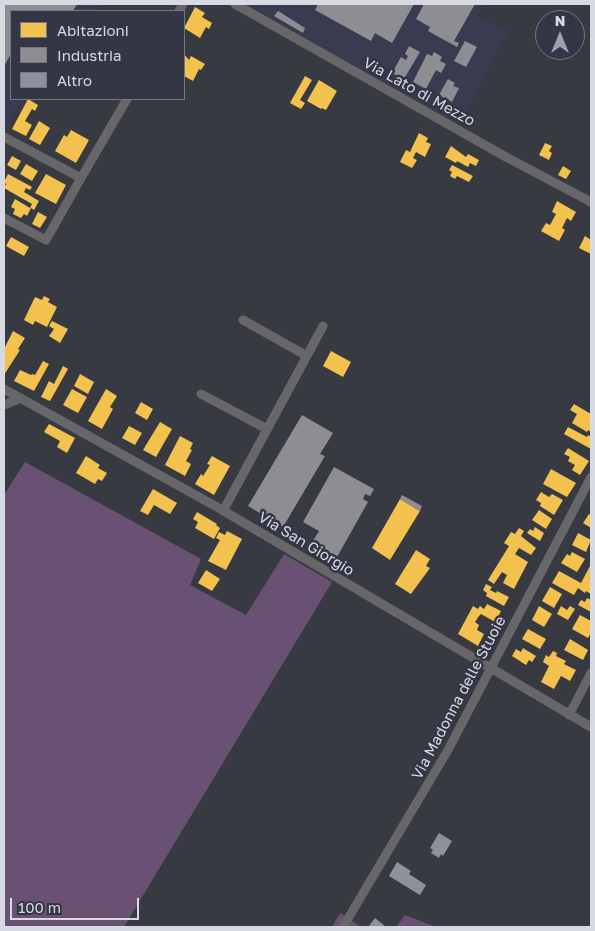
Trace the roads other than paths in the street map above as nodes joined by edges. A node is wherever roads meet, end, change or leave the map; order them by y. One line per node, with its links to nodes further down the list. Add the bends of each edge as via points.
1 (235, 4): 5 (street, Via Lato di Mezzo)
2 (126, 100): 4 (street)
3 (4, 137): 4 (street)
4 (81, 178): 6 (street, via 46,240)
5 (591, 202)
6 (4, 218)
7 (243, 320): 9 (street)
8 (323, 326): 9 (street)
9 (307, 356): 14 (street)
10 (4, 388): 12 (street, Via San Giorgio)
11 (201, 394): 14 (street)
12 (21, 398): 13 (street); 16 (street, Via San Giorgio)
13 (4, 405)
14 (267, 429): 16 (street)
15 (591, 477): 17 (street, Via Madonna delle Stuoie)
16 (223, 511): 17 (street, Via San Giorgio)
17 (490, 669): 19 (street, Via San Giorgio); 21 (street, Via Madonna delle Stuoie, via 448,750)
18 (591, 673): 19 (street)
19 (569, 715): 20 (street, Via San Giorgio)
20 (591, 727)
21 (343, 927)

